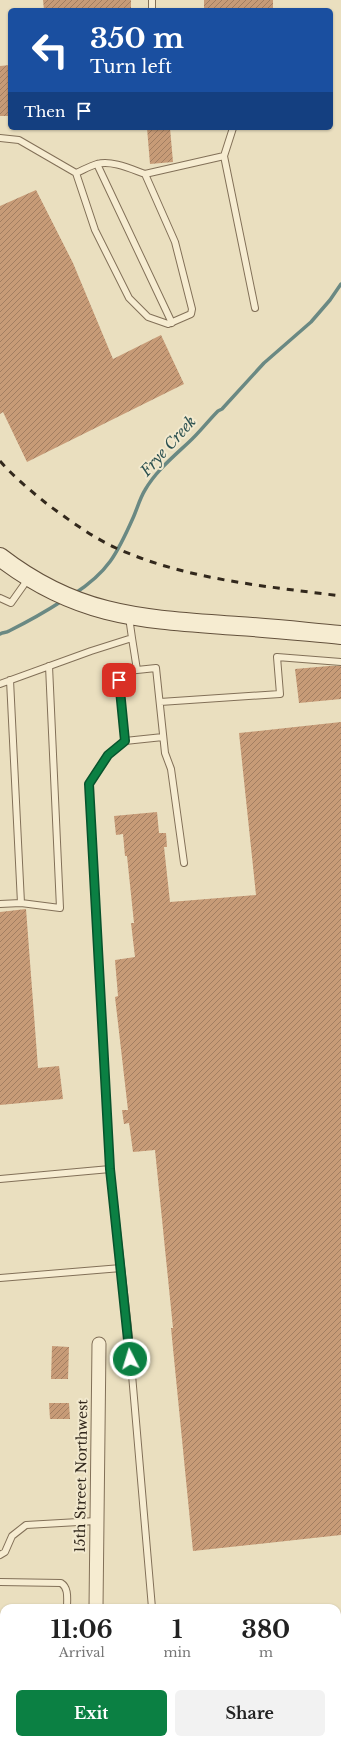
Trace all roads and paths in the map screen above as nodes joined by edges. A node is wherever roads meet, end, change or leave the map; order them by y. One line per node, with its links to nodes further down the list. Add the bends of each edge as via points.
1 (232, 130): 3 (lane)
2 (0, 138): 5 (lane, via 19,140)
3 (224, 156): 6 (lane); 7 (lane)
4 (97, 164): 5 (lane); 6 (lane, via 105,163); 8 (lane)
5 (76, 173): 8 (lane, via 95,230 129,298 148,317)
6 (145, 174): 8 (lane, via 175,242 192,308 191,314)
7 (255, 308)
8 (172, 323)
9 (0, 557): 10 (street)
10 (29, 578): 11 (lane, via 11,603); 12 (street, via 81,603)
11 (0, 598)
12 (129, 615): 13 (street, via 185,623); 14 (lane)
13 (341, 635)
14 (132, 638): 16 (lane); 17 (lane)
15 (341, 662): 20 (lane, via 277,657 280,694)
16 (49, 666): 18 (lane); 24 (lane, via 60,908)
17 (137, 670): 20 (lane, via 156,668); 22 (lane, via 118,672)
18 (10, 680): 19 (lane); 24 (lane)
19 (0, 684)
20 (160, 702): 21 (lane)
21 (163, 737): 22 (lane); 23 (lane, via 165,754 171,768)
22 (125, 741): 26 (lane, via 108,755 89,784)
23 (184, 863)
24 (21, 903): 25 (lane)
25 (0, 904)
26 (110, 1169): 27 (lane); 28 (lane)
27 (0, 1179)
28 (121, 1268): 29 (lane); 36 (lane)
29 (0, 1278)
30 (99, 1344): 31 (street, 15th Street Northwest)
31 (96, 1522): 32 (lane, via 26,1525 12,1536 5,1552); 35 (street, 15th Street Northwest)
32 (0, 1555)
33 (0, 1582): 34 (lane, via 61,1583 67,1589)
34 (67, 1604)
35 (96, 1604)
36 (152, 1604)

